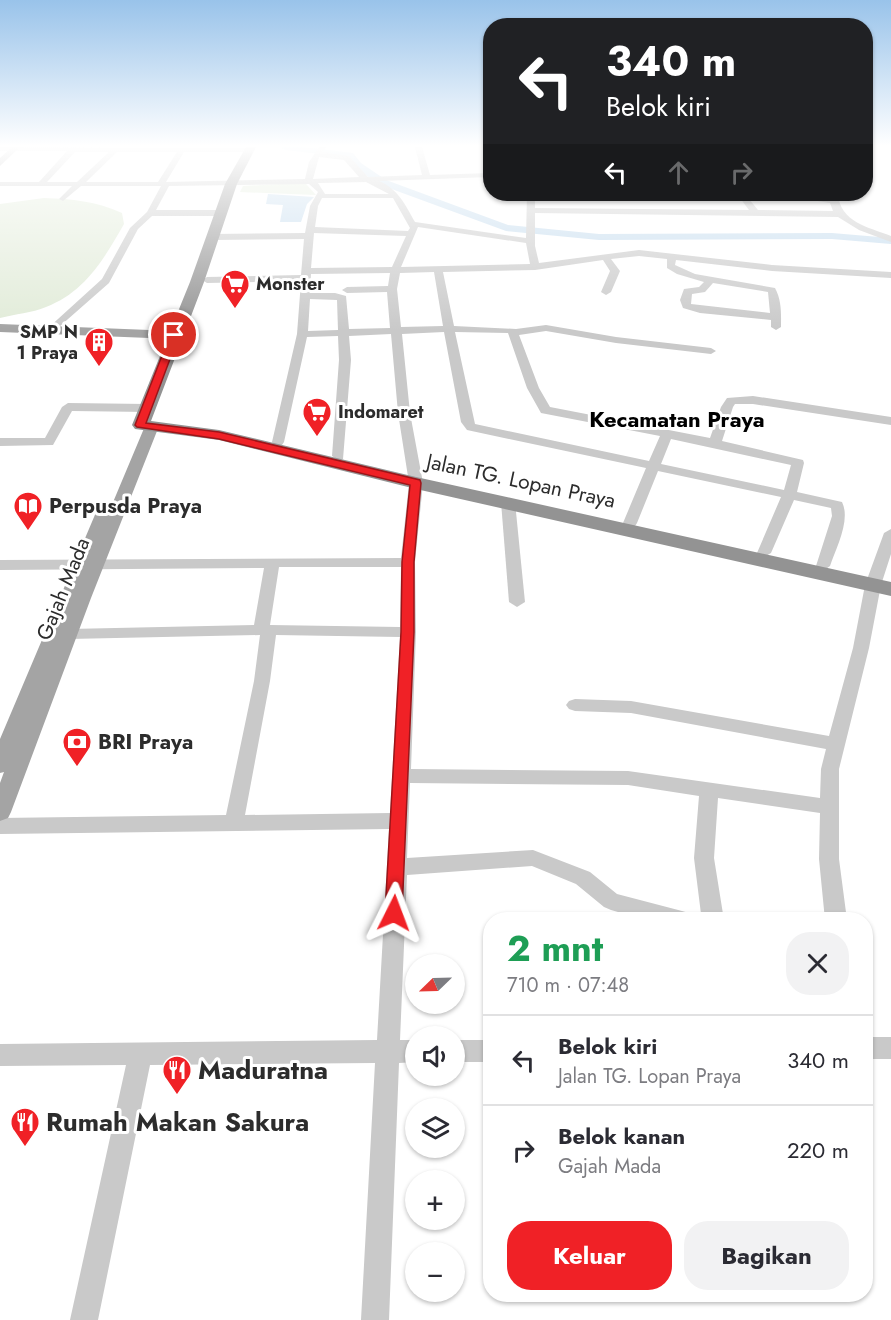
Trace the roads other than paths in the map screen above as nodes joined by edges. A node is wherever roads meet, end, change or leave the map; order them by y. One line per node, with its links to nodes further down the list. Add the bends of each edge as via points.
1 (152, 209): 9 (street)
2 (223, 209): 10 (highway, Gajah Mada)
3 (226, 209): 16 (highway, Gajah Mada)
4 (314, 209): 14 (street)
5 (402, 209): 13 (street)
6 (753, 209): 11 (street)
7 (837, 209): 12 (street)
8 (531, 210): 11 (street); 15 (street)
9 (150, 213): 10 (street); 35 (street, via 134,228 106,281)
10 (221, 213): 16 (highway, Gajah Mada)
11 (756, 213): 12 (street)
12 (839, 214): 17 (street)
13 (413, 229): 14 (street); 15 (street); 22 (street)
14 (310, 233): 16 (street); 24 (street)
15 (531, 235): 21 (street)
16 (217, 237): 27 (highway, Gajah Mada); 40 (highway, Gajah Mada)
17 (891, 239)
18 (604, 256): 19 (street); 21 (street); 31 (street, via 615,270)
19 (673, 256): 20 (street); 26 (street, via 673,268)
20 (758, 266): 25 (street); 28 (street)
21 (535, 267): 23 (street)
22 (396, 268): 23 (street); 24 (street); 29 (street)
23 (438, 270): 34 (street)
24 (307, 274): 27 (street); 32 (street)
25 (891, 275)
26 (711, 279): 28 (street); 28 (street, via 702,290 688,291 687,306 777,322 772,290)
27 (207, 280): 42 (highway, Gajah Mada)
28 (737, 283)
29 (392, 289): 30 (street); 36 (street)
30 (346, 290)
31 (606, 292)
32 (305, 296): 37 (street, via 342,297); 39 (street)
33 (0, 328): 35 (main road)
34 (449, 329): 36 (street); 38 (street); 49 (street, via 471,427)
35 (51, 330): 40 (main road)
36 (396, 330): 37 (street); 50 (street, via 404,413)
37 (345, 332): 39 (street); 48 (street)
38 (514, 332): 41 (street, via 548,328); 44 (street, via 533,388 545,410)
39 (302, 333): 46 (street)
40 (174, 335): 42 (highway, Gajah Mada)
41 (711, 351)
42 (148, 418): 45 (street, via 68,407 49,442); 46 (highway, Jalan TG. Lopan Praya); 50 (highway, Jalan TG. Lopan Praya); 57 (main road, Gajah Mada)
43 (891, 421): 47 (street, via 737,400 729,403)
44 (667, 434): 47 (street); 49 (street)
45 (0, 442)
46 (278, 442): 48 (highway, Jalan TG. Lopan Praya)
47 (715, 443): 51 (street, via 797,461)
48 (338, 456): 50 (highway, Jalan TG. Lopan Praya)
49 (653, 466): 51 (street); 53 (street)
50 (416, 479): 52 (highway, Jalan TG. Lopan Praya); 53 (highway, Jalan TG. Lopan Praya); 56 (street)
51 (789, 495): 55 (street); 60 (street, via 839,506)
52 (508, 502): 61 (highway, Jalan TG. Lopan Praya); 62 (street)
53 (630, 522): 55 (highway, Jalan TG. Lopan Praya)
54 (891, 533): 61 (street)
55 (764, 553): 60 (highway, Jalan TG. Lopan Praya)
56 (408, 562): 58 (street); 64 (street)
57 (91, 563): 58 (street); 59 (street); 65 (main road, Gajah Mada); 67 (main road, Gajah Mada, via 66,600)
58 (272, 563): 63 (street)
59 (0, 565)
60 (823, 566): 61 (highway, Jalan TG. Lopan Praya)
61 (883, 583): 68 (street)
62 (517, 602)
63 (265, 630): 64 (street); 65 (street); 75 (street, via 262,681)
64 (408, 632): 70 (street)
65 (69, 634): 67 (main road, Gajah Mada)
66 (575, 705): 68 (street, via 631,707)
67 (27, 718): 69 (main road, Gajah Mada); 73 (main road, Gajah Mada)
68 (835, 744): 72 (street)
69 (0, 765)
70 (401, 776): 71 (street, via 616,778); 74 (street)
71 (710, 791): 72 (street); 79 (street, via 704,858)
72 (828, 807): 80 (street)
73 (0, 812)
74 (397, 821): 75 (street); 77 (street)
75 (234, 823): 76 (street)
76 (0, 826)
77 (396, 867): 78 (street, via 536,859 583,878 611,901); 86 (street)
78 (652, 912)
79 (712, 912)
80 (835, 912)
81 (873, 1048): 82 (street)
82 (891, 1048)
83 (405, 1051): 86 (street)
84 (465, 1051): 85 (street)
85 (483, 1051)
86 (387, 1052): 88 (street); 90 (street)
87 (0, 1055): 88 (street)
88 (140, 1055): 89 (street)
89 (84, 1320)
90 (375, 1320)

